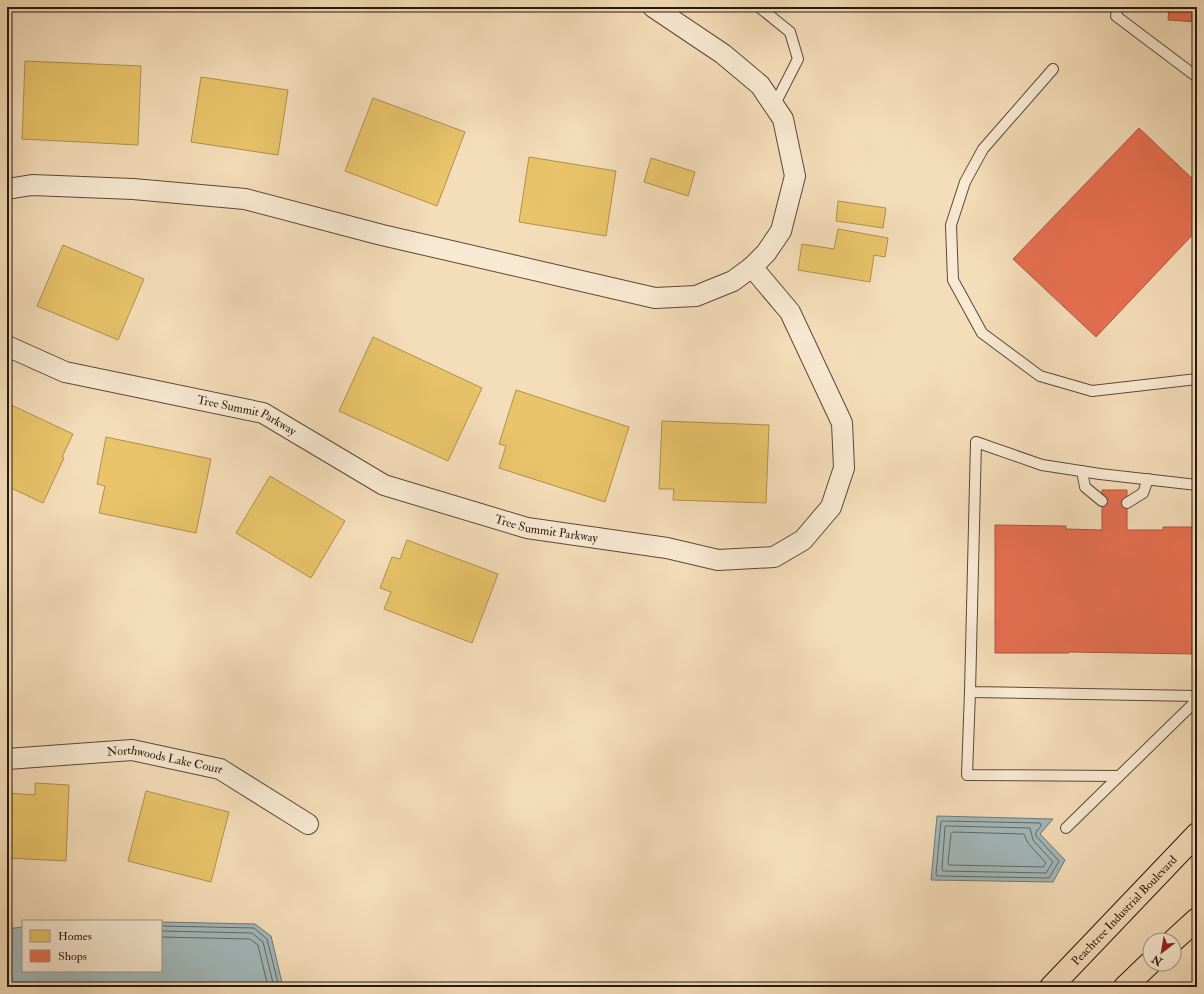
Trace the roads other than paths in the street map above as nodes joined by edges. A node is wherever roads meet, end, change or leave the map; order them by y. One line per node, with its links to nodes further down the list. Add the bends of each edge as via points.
1 (653, 7): 6 (street, via 723,54 760,85)
2 (759, 7): 6 (lane, via 790,32 798,59)
3 (1118, 7): 5 (lane, via 1116,16)
4 (1053, 68): 10 (lane, via 983,149 964,182 951,225 953,280 982,333 1040,376 1092,391)
5 (1197, 78)
6 (774, 106): 8 (street, via 783,119 795,176 781,231 766,253)
7 (7, 189): 8 (street, via 32,185 133,189 245,199 382,235 655,298 696,296 733,281)
8 (752, 267): 9 (street, Tree Summit Parkway, via 790,312 842,422 844,468 831,507 803,540 774,557 718,560 667,548 527,528 384,485 263,413 66,372)
9 (7, 346)
10 (1197, 378)
11 (1082, 471): 12 (lane); 14 (lane, via 1086,487); 16 (lane, via 1042,465 976,442)
12 (1148, 479): 13 (lane); 15 (lane, via 1143,493)
13 (1197, 485)
14 (1102, 501)
15 (1127, 503)
16 (970, 692): 17 (lane); 20 (lane, via 967,775)
17 (1197, 696)
18 (1197, 700): 20 (lane)
19 (7, 759): 21 (street, Northwoods Lake Court, via 132,750 220,769)
20 (1119, 776): 22 (lane)
21 (308, 824)
22 (1066, 828)
23 (1197, 834): 27 (highway, Peachtree Industrial Boulevard)
24 (1197, 919): 25 (highway)
25 (1182, 933)
26 (1142, 970): 28 (highway)
27 (1051, 987)
28 (1124, 987)

